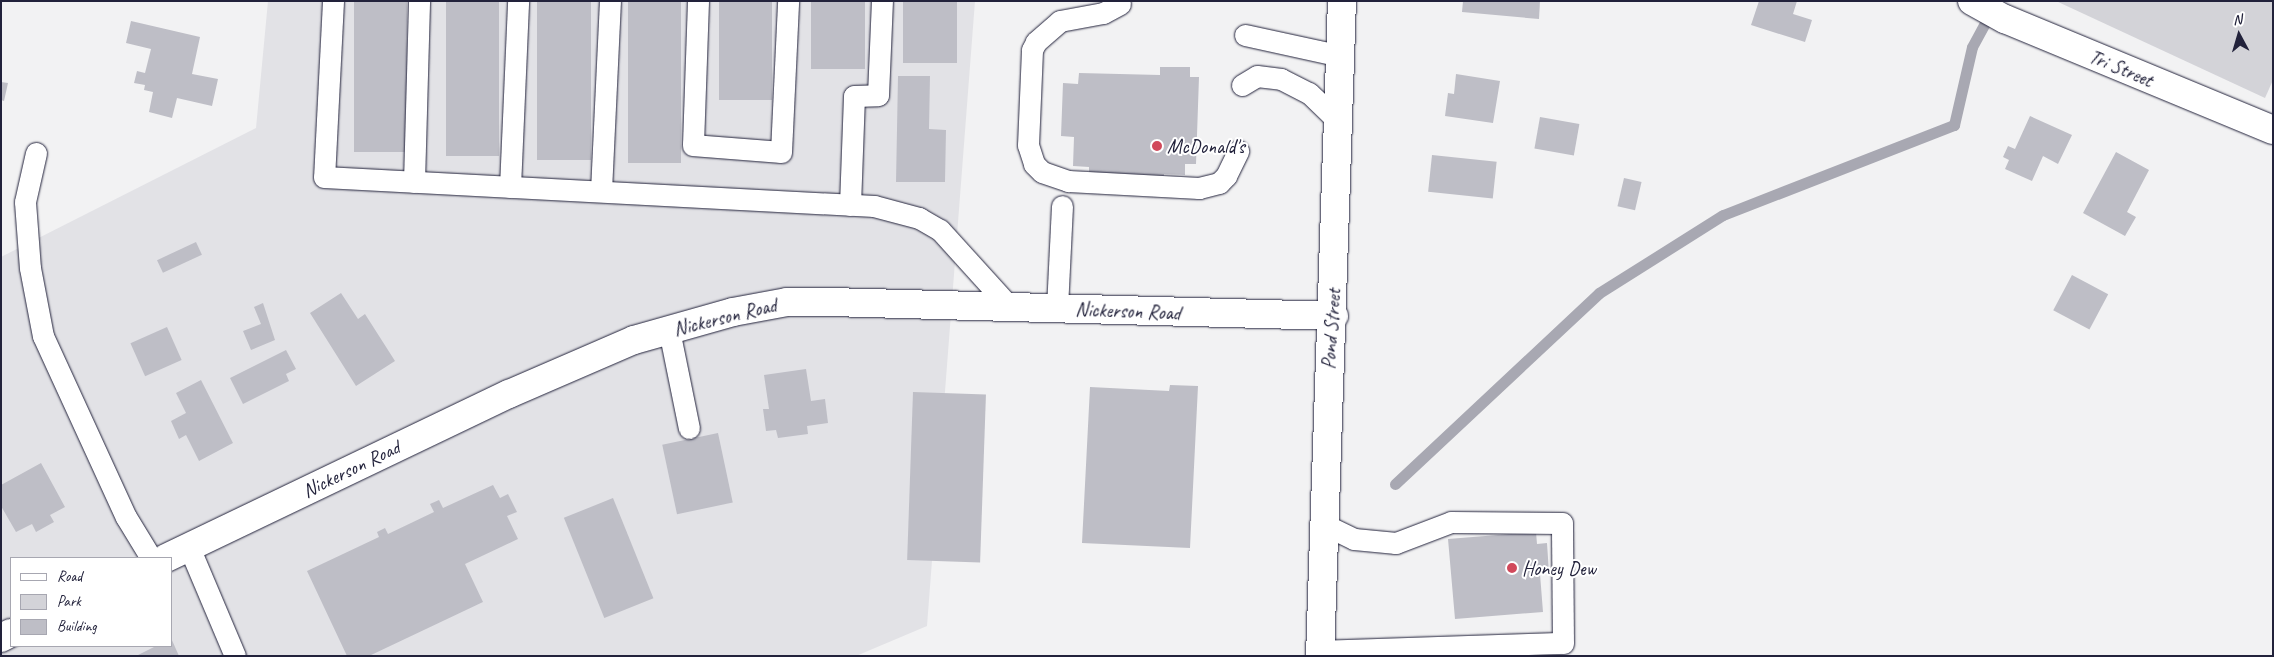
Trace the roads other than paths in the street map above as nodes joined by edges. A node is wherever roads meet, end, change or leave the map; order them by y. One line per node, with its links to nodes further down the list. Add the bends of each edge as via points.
1 (334, 1): 18 (lane, via 324,177)
2 (419, 1): 18 (lane)
3 (518, 1): 19 (lane)
4 (610, 1): 20 (lane)
5 (698, 1): 6 (lane, via 693,145 782,152)
6 (788, 1)
7 (882, 1): 21 (lane, via 878,95 854,96)
8 (1342, 1): 12 (street, Pond Street)
9 (1975, 3): 15 (street, Tri Street, via 2005,20)
10 (1120, 4): 16 (lane, via 1103,12 1060,21 1036,42 1032,50 1028,145 1034,164 1047,174 1068,181 1199,188 1219,183)
11 (1245, 35): 12 (lane)
12 (1341, 56): 14 (street, Pond Street)
13 (1242, 85): 14 (lane, via 1257,76 1282,79 1309,93)
14 (1339, 122): 25 (street, Pond Street)
15 (2273, 130)
16 (1238, 151)
17 (36, 153): 30 (lane, via 25,202 30,268 43,336 126,517)
18 (414, 182): 19 (lane)
19 (510, 187): 20 (lane)
20 (601, 191): 21 (lane)
21 (850, 205): 23 (lane, via 874,206 919,218 940,230)
22 (1062, 206): 24 (lane)
23 (1009, 306): 24 (street, Nickerson Road); 26 (street, Nickerson Road, via 787,302 733,312)
24 (1057, 308): 25 (street, Nickerson Road)
25 (1334, 316): 28 (street, Pond Street)
26 (669, 330): 27 (lane); 29 (street, Nickerson Road, via 634,340 509,394)
27 (689, 428)
28 (1323, 524): 31 (street, Pond Street); 31 (lane, via 1354,539 1396,543 1451,522 1562,523 1563,643)
29 (178, 553): 32 (lane)
30 (150, 557)
31 (1320, 653)
32 (236, 656)

